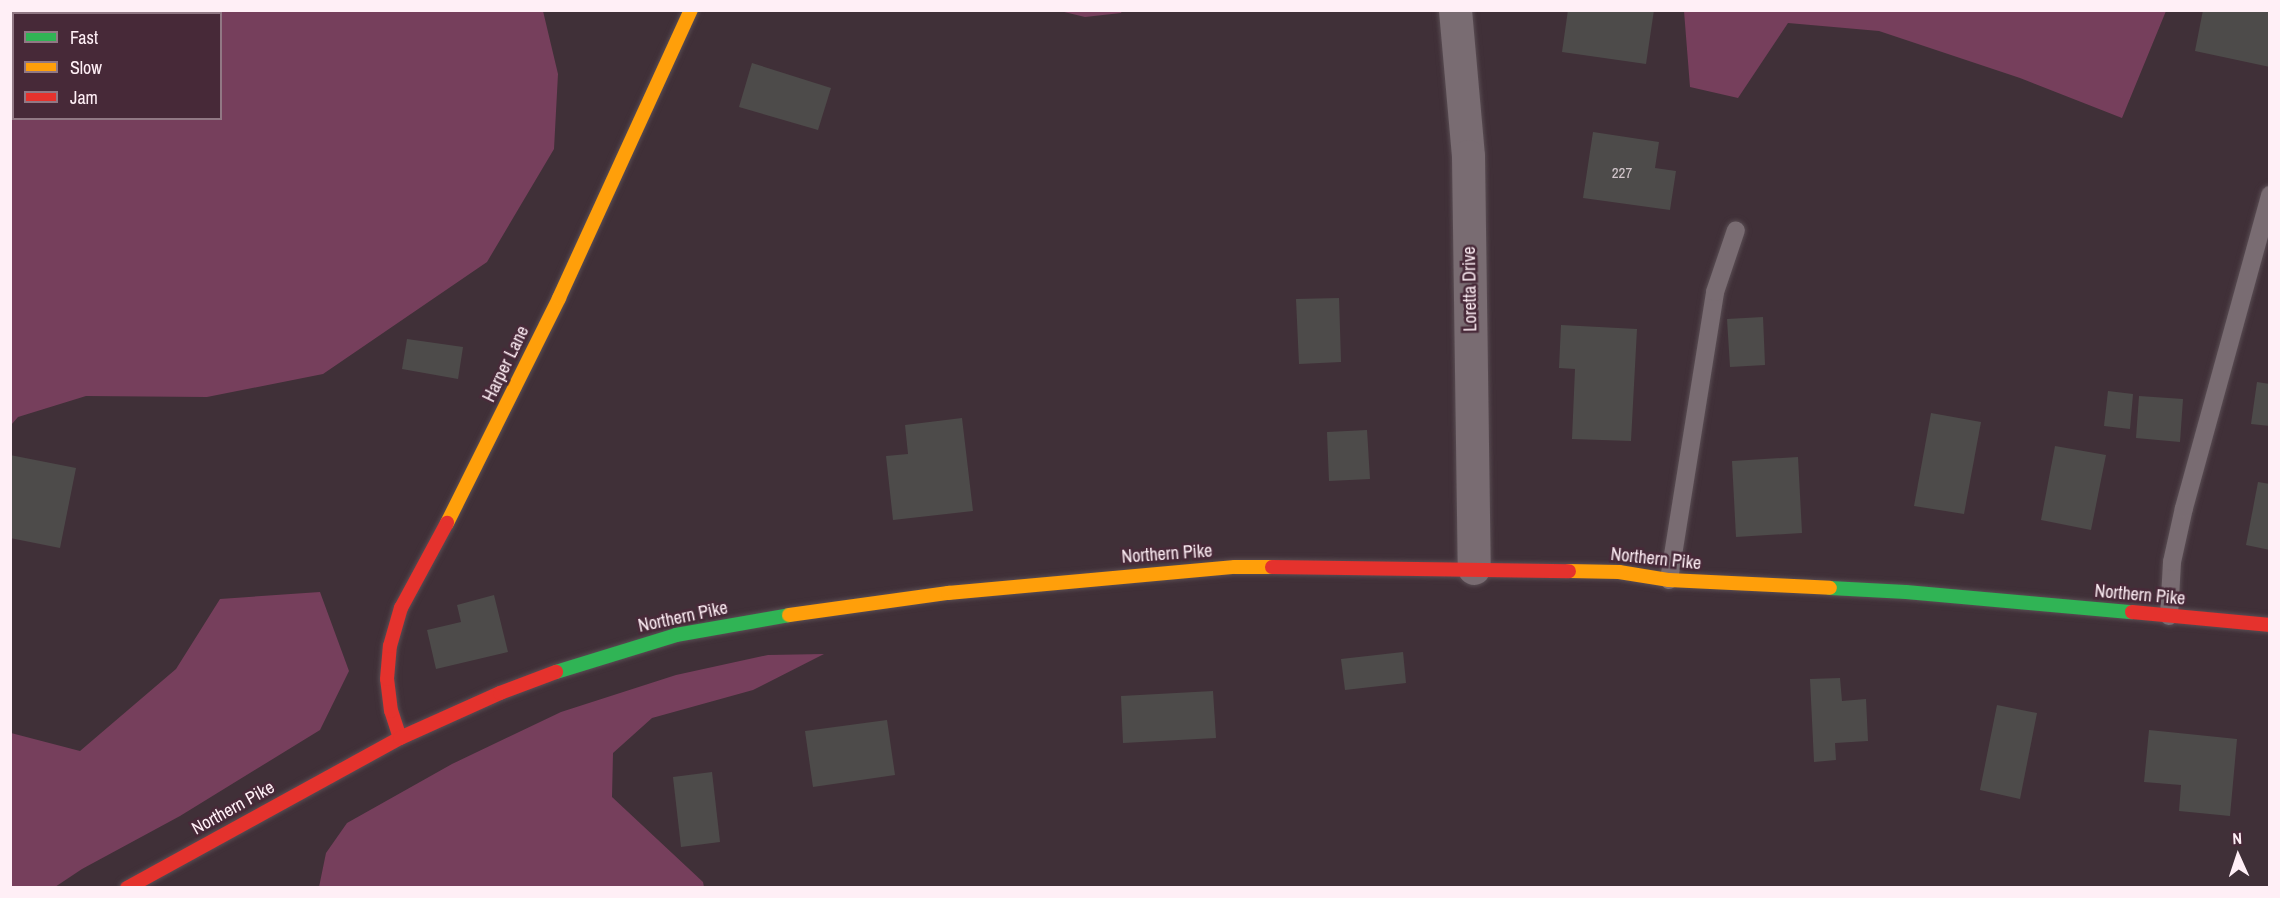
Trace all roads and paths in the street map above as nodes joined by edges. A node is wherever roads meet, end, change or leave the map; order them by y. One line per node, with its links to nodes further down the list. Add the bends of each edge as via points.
1 (691, 10): 9 (street, Harper Lane, via 559,298 401,608 390,646 387,679)
2 (1455, 10): 5 (street, Loretta Drive, via 1468,156)
3 (2270, 195): 7 (lane, via 2184,508 2172,562)
4 (1736, 231): 6 (lane, via 1715,292)
5 (1474, 568): 6 (street, Northern Pike, via 1619,572); 9 (street, Northern Pike, via 1331,566 1189,570 948,593 799,613 676,634 588,660 500,693)
6 (1669, 580): 7 (street, Northern Pike, via 1906,592)
7 (2169, 616): 8 (street, Northern Pike)
8 (2270, 625)
9 (400, 738): 10 (street, Northern Pike)
10 (127, 888)

